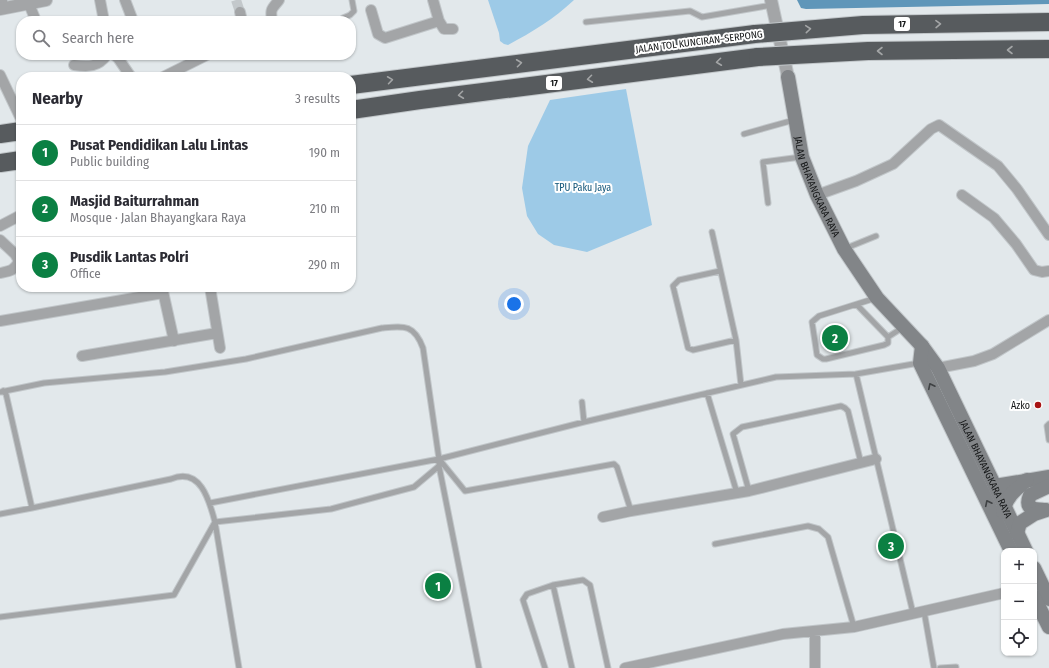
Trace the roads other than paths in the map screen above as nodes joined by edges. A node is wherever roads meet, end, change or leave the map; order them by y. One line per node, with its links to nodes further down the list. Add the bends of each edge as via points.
1 (46, 0): 8 (street)
2 (100, 0): 12 (street)
3 (125, 0): 13 (street)
4 (279, 0): 14 (street, via 273,6)
5 (352, 0): 15 (lane, via 354,11)
6 (433, 0): 16 (street)
7 (772, 3): 17 (lane, via 702,18 690,11); 28 (street, JALAN BHAYANGKARA RAYA)
8 (29, 4): 9 (street); 11 (street)
9 (2, 6)
10 (371, 10): 16 (street, via 378,34 383,38)
11 (34, 16)
12 (103, 16)
13 (131, 16)
14 (271, 16)
15 (348, 16)
16 (439, 21): 19 (street, via 445,30)
17 (586, 22)
18 (1049, 22): 29 (highway, JALAN TOL KUNCIRAN–SERPONG / 17, one-way to 18, bridge, via 755,34 863,25)
19 (453, 29)
20 (1049, 49): 31 (highway, 17, one-way to 31, bridge, via 868,51 758,57)
21 (103, 60): 24 (street, via 94,66)
22 (119, 60): 25 (street)
23 (197, 60): 26 (street)
24 (74, 65)
25 (128, 72)
26 (173, 72)
27 (0, 77): 30 (street)
28 (788, 77): 32 (main road, JALAN BHAYANGKARA RAYA)
29 (356, 84)
30 (16, 109)
31 (356, 109)
32 (795, 119): 35 (lane); 36 (main road, JALAN BHAYANGKARA RAYA)
33 (16, 132): 34 (highway)
34 (0, 134)
35 (744, 134)
36 (802, 156): 39 (main road, JALAN BHAYANGKARA RAYA); 41 (lane, via 763,162)
37 (16, 161): 38 (highway)
38 (0, 163)
39 (817, 195): 45 (street, via 893,164 931,129 939,125 998,166); 48 (main road, JALAN BHAYANGKARA RAYA)
40 (962, 195): 53 (street, via 994,218 1034,270)
41 (768, 203)
42 (16, 218): 43 (street)
43 (0, 226)
44 (712, 232): 51 (lane)
45 (1049, 235)
46 (876, 236): 48 (lane)
47 (0, 240): 49 (street)
48 (844, 249): 57 (main road, JALAN BHAYANGKARA RAYA)
49 (16, 256)
50 (16, 267): 52 (street, via 12,271)
51 (720, 271): 64 (lane); 64 (lane, via 680,280 672,286 688,348 693,350)
52 (0, 273)
53 (1048, 275)
54 (151, 292): 59 (street)
55 (163, 292): 65 (street)
56 (211, 292): 62 (street)
57 (877, 298): 58 (lane); 61 (main road, JALAN BHAYANGKARA RAYA)
58 (857, 305): 63 (lane); 63 (lane, via 819,316 812,322 817,355 826,359 884,345 888,343)
59 (1, 318)
60 (1049, 320): 70 (street, via 993,354 974,361)
61 (904, 327): 63 (lane); 66 (main road, JALAN BHAYANGKARA RAYA)
62 (217, 333): 65 (street); 67 (street)
63 (888, 337)
64 (736, 340): 72 (lane)
65 (174, 341): 68 (street)
66 (922, 346): 69 (main road); 70 (main road, JALAN BHAYANGKARA RAYA)
67 (220, 348)
68 (82, 356)
69 (920, 363): 71 (lane); 97 (main road, JALAN BHAYANGKARA RAYA, one-way to 69)
70 (938, 368): 85 (main road, JALAN BHAYANGKARA RAYA)
71 (856, 374): 72 (lane, via 776,377); 80 (lane)
72 (741, 385): 74 (lane)
73 (2, 392): 79 (lane, via 44,383 165,372 246,359 382,328 404,326 418,335 423,348); 91 (lane, via 6,394)
74 (707, 393): 76 (lane); 88 (lane)
75 (582, 402): 76 (lane)
76 (584, 422): 79 (lane)
77 (1049, 424): 78 (lane)
78 (1049, 440)
79 (439, 459): 82 (lane); 89 (lane); 93 (lane, via 467,491 614,464)
80 (876, 459): 81 (street); 108 (lane)
81 (861, 463): 87 (street); 87 (lane, via 848,410 841,406 742,426 733,434)
82 (439, 466): 96 (lane, via 414,487 345,506); 115 (lane)
83 (1049, 477): 84 (main road)
84 (1026, 480): 85 (main road); 90 (main road, via 1012,492)
85 (995, 486): 90 (main road, JALAN BHAYANGKARA RAYA)
86 (1049, 486): 92 (main road, via 1030,495 1028,500 1032,509)
87 (749, 491): 88 (street)
88 (737, 493): 93 (street)
89 (210, 503): 91 (lane, via 198,483 188,476 180,476); 96 (lane)
90 (1004, 506): 97 (main road); 98 (main road, JALAN BHAYANGKARA RAYA)
91 (32, 508): 94 (lane)
92 (1047, 509): 98 (main road, via 1020,523)
93 (631, 511): 95 (street)
94 (0, 514)
95 (603, 517)
96 (215, 522): 109 (lane, via 174,595); 114 (lane)
97 (999, 526): 100 (main road, JALAN BHAYANGKARA RAYA)
98 (1017, 533): 101 (main road, JALAN BHAYANGKARA RAYA)
99 (715, 544): 110 (lane, via 808,526 819,529 828,538)
100 (1010, 548)
101 (1024, 548)
102 (1037, 574): 105 (main road)
103 (553, 585): 116 (lane, via 527,594 523,600); 117 (lane); 118 (lane, via 583,580 590,585)
104 (1001, 594): 107 (street)
105 (1049, 599)
106 (1037, 603): 111 (main road)
107 (924, 610): 108 (street); 121 (lane)
108 (913, 613): 110 (street)
109 (0, 617)
110 (854, 627): 112 (street)
111 (1049, 627)
112 (815, 632): 119 (street, via 783,634); 120 (street)
113 (956, 667): 122 (lane)
114 (239, 668)
115 (479, 668)
116 (545, 668)
117 (572, 668)
118 (608, 668)
119 (625, 668)
120 (815, 668)
121 (934, 668)
122 (940, 668)

